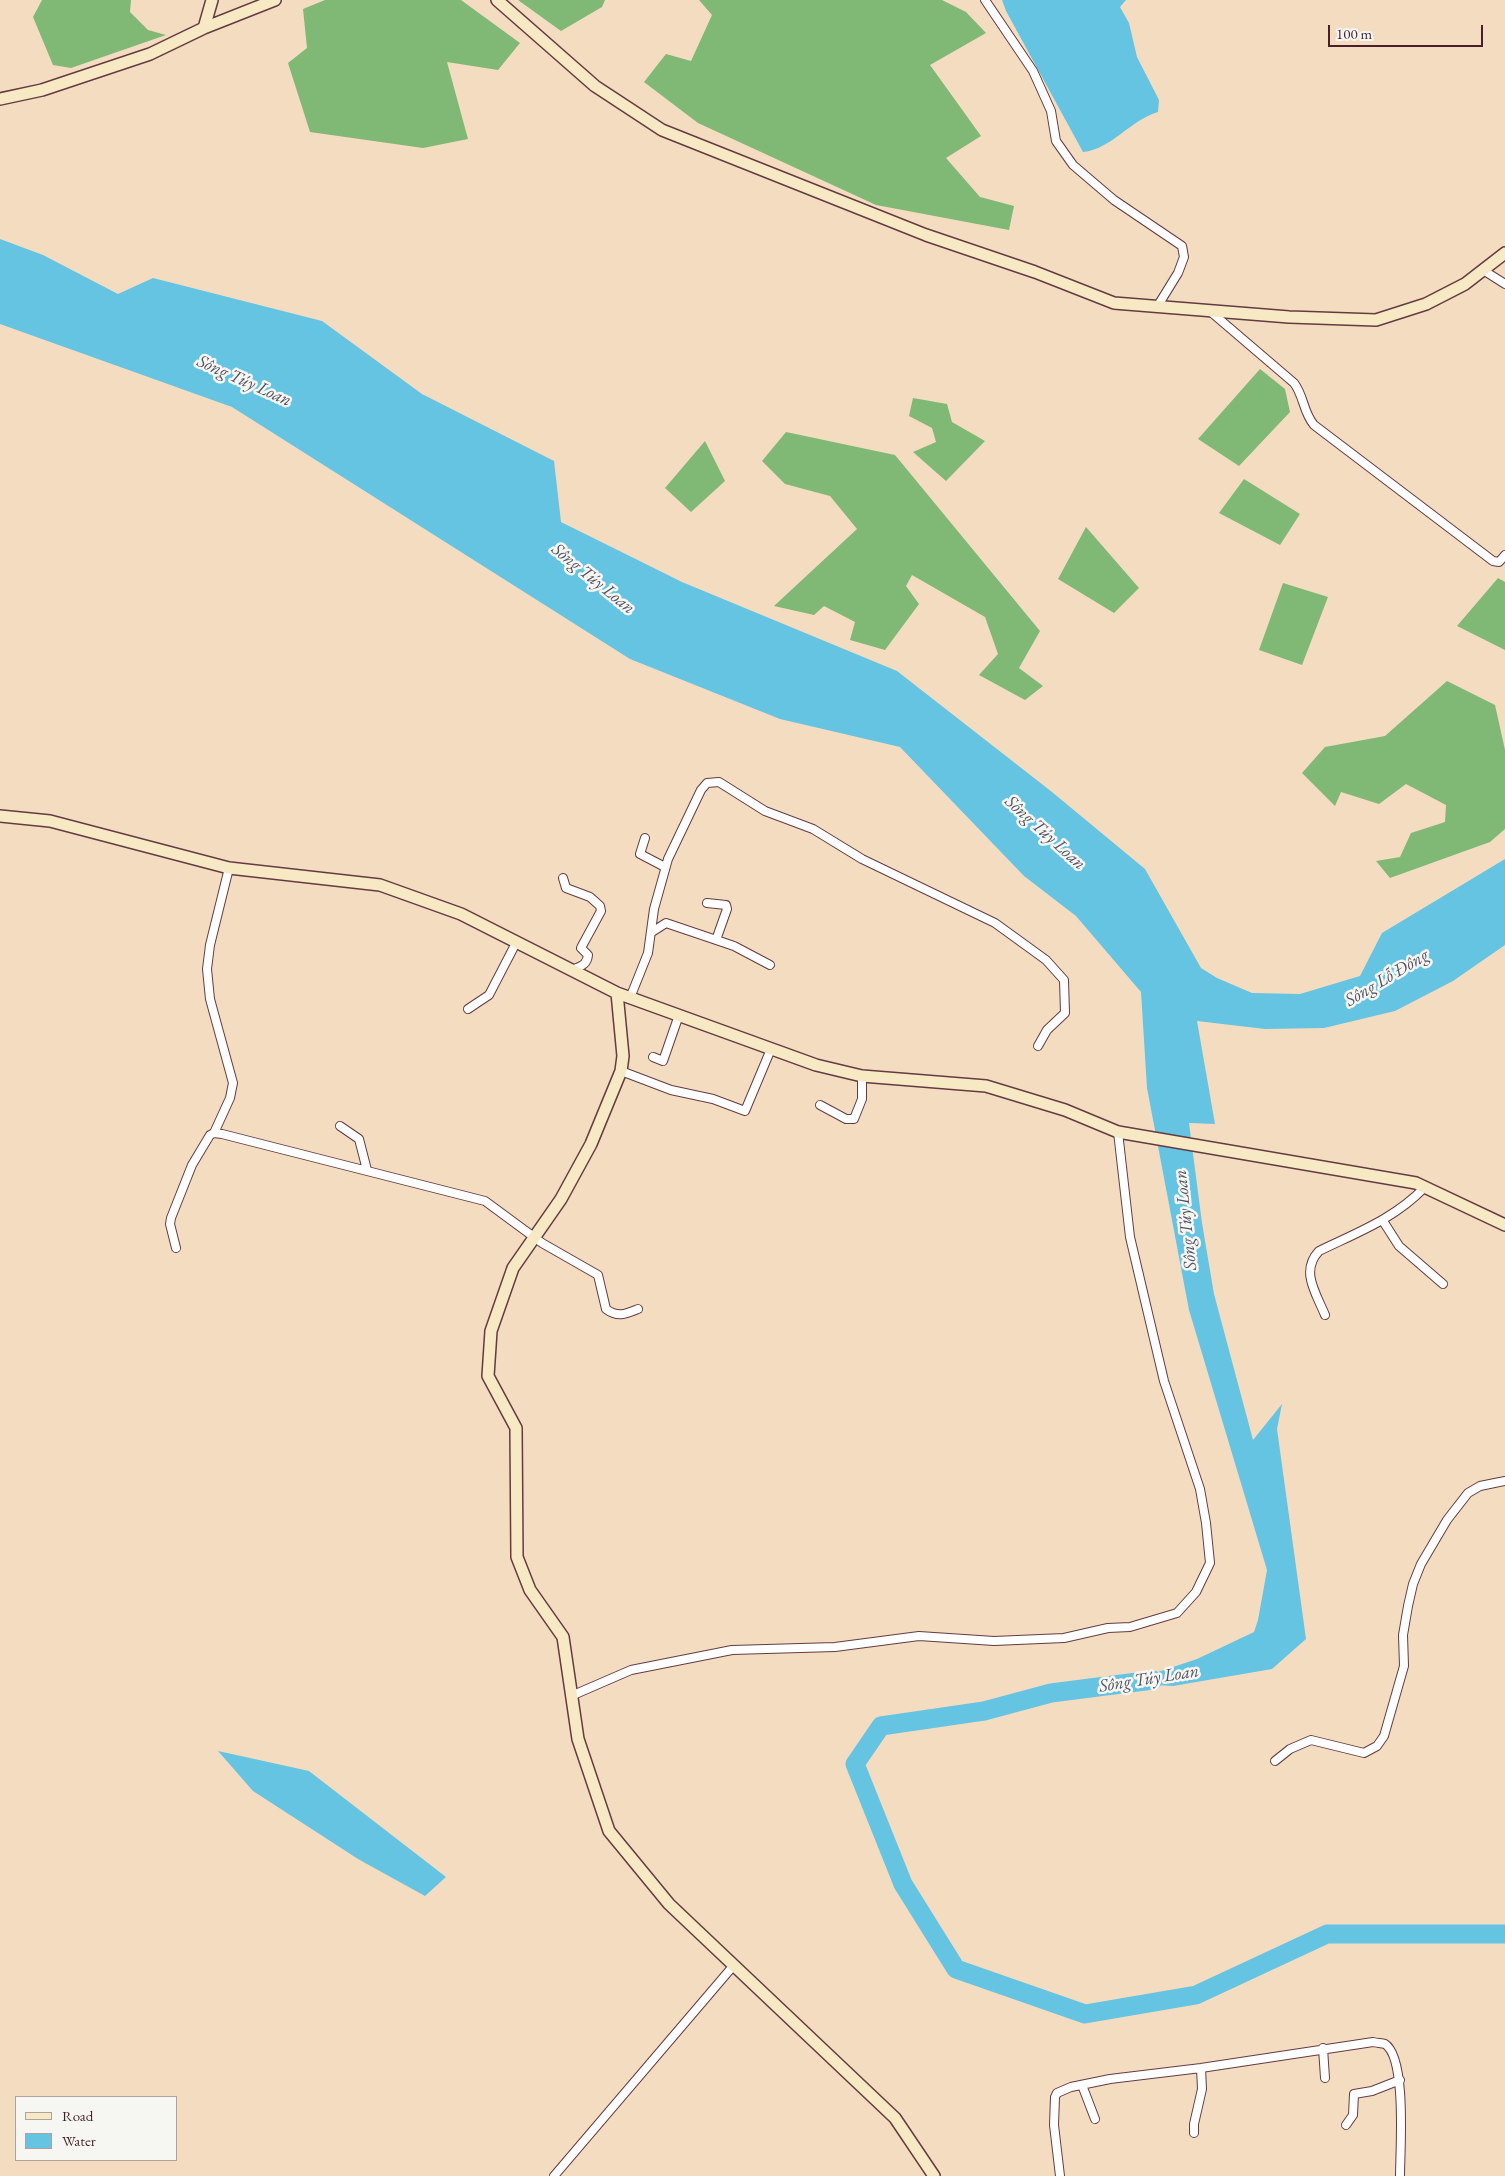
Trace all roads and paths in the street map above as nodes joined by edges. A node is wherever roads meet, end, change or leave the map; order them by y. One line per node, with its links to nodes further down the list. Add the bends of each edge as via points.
1 (212, 0): 5 (street)
2 (275, 0): 5 (street)
3 (497, 0): 10 (street, via 595,86 662,130 926,235 1114,303)
4 (985, 0): 10 (street, via 1033,71 1050,111 1056,141 1073,165 1114,200 1182,246 1184,257 1181,265)
5 (204, 28): 6 (street, via 150,54 42,90)
6 (0, 99)
7 (1505, 253): 8 (street)
8 (1483, 270): 9 (street); 11 (street, via 1465,284 1426,304 1376,320)
9 (1505, 284)
10 (1158, 307): 11 (street)
11 (1211, 312): 12 (street, via 1294,383 1314,425 1494,561 1499,562)
12 (1505, 556)
13 (0, 816): 16 (street, via 50,821)
14 (645, 838): 15 (street, via 640,854)
15 (665, 867): 19 (street, via 654,909); 28 (street, via 701,790 707,783 719,782 765,811 813,829 862,859 995,923 1046,960 1064,980 1065,1013 1046,1030)
16 (229, 868): 21 (street, via 380,885 461,914); 38 (street, via 207,969 210,999 233,1083 230,1098)
17 (563, 878): 23 (street, via 566,888 590,897 601,911 581,948 588,955 588,961)
18 (707, 903): 20 (street, via 726,905 727,909)
19 (652, 932): 20 (street, via 666,923); 25 (street, via 646,964)
20 (716, 940): 22 (street)
21 (517, 941): 23 (street); 26 (street, via 489,994)
22 (770, 965)
23 (572, 970): 24 (street)
24 (617, 994): 25 (street); 31 (street, via 623,1056)
25 (630, 998): 27 (street)
26 (468, 1009)
27 (679, 1015): 29 (street); 30 (street, via 663,1061)
28 (1038, 1046)
29 (771, 1049): 31 (street, via 745,1112); 32 (street, via 816,1065)
30 (653, 1057)
31 (621, 1071): 43 (street, via 592,1144 561,1199)
32 (862, 1076): 34 (street, via 862,1099); 37 (street, via 986,1086 1065,1110)
33 (820, 1106): 34 (street, via 846,1119)
34 (854, 1119): 36 (street)
35 (340, 1126): 39 (street, via 359,1139)
36 (859, 1126)
37 (1118, 1132): 40 (street); 49 (street, via 1130,1237 1164,1381 1200,1489 1206,1523 1210,1563 1196,1592 1177,1613 1130,1627 1108,1628 1064,1638 994,1641 919,1636 834,1647 732,1650 631,1670)
38 (214, 1133): 39 (street); 44 (street, via 192,1165 171,1218)
39 (367, 1170): 43 (street, via 485,1201)
40 (1425, 1187): 41 (street); 42 (street)
41 (1383, 1221): 45 (street, via 1399,1246); 47 (street, via 1314,1256 1309,1277)
42 (1505, 1225)
43 (534, 1236): 46 (street, via 542,1244 600,1277 606,1309 610,1312 623,1316); 49 (street, via 513,1268 491,1331 488,1376 516,1428 517,1556 530,1590 563,1636)
44 (176, 1248)
45 (1443, 1284)
46 (638, 1309)
47 (1324, 1315)
48 (1505, 1481): 50 (street, via 1480,1486 1468,1493 1446,1520 1421,1564 1406,1616 1404,1666 1384,1736 1378,1746 1364,1753 1311,1740 1290,1748)
49 (571, 1696): 51 (street, via 578,1739 609,1831 669,1904)
50 (1275, 1761)
51 (734, 1966): 60 (street); 61 (street, via 895,2118)
52 (1323, 2048): 53 (street); 54 (street); 55 (street, via 1374,2042 1385,2044)
53 (1202, 2068): 56 (street); 59 (street, via 1202,2089)
54 (1324, 2078)
55 (1400, 2080): 58 (street, via 1354,2094 1353,2115); 63 (street)
56 (1082, 2085): 57 (street); 62 (street, via 1064,2090 1055,2097 1054,2125)
57 (1095, 2119)
58 (1346, 2125)
59 (1194, 2133)
60 (554, 2176)
61 (934, 2176)
62 (1060, 2176)
63 (1400, 2176)

